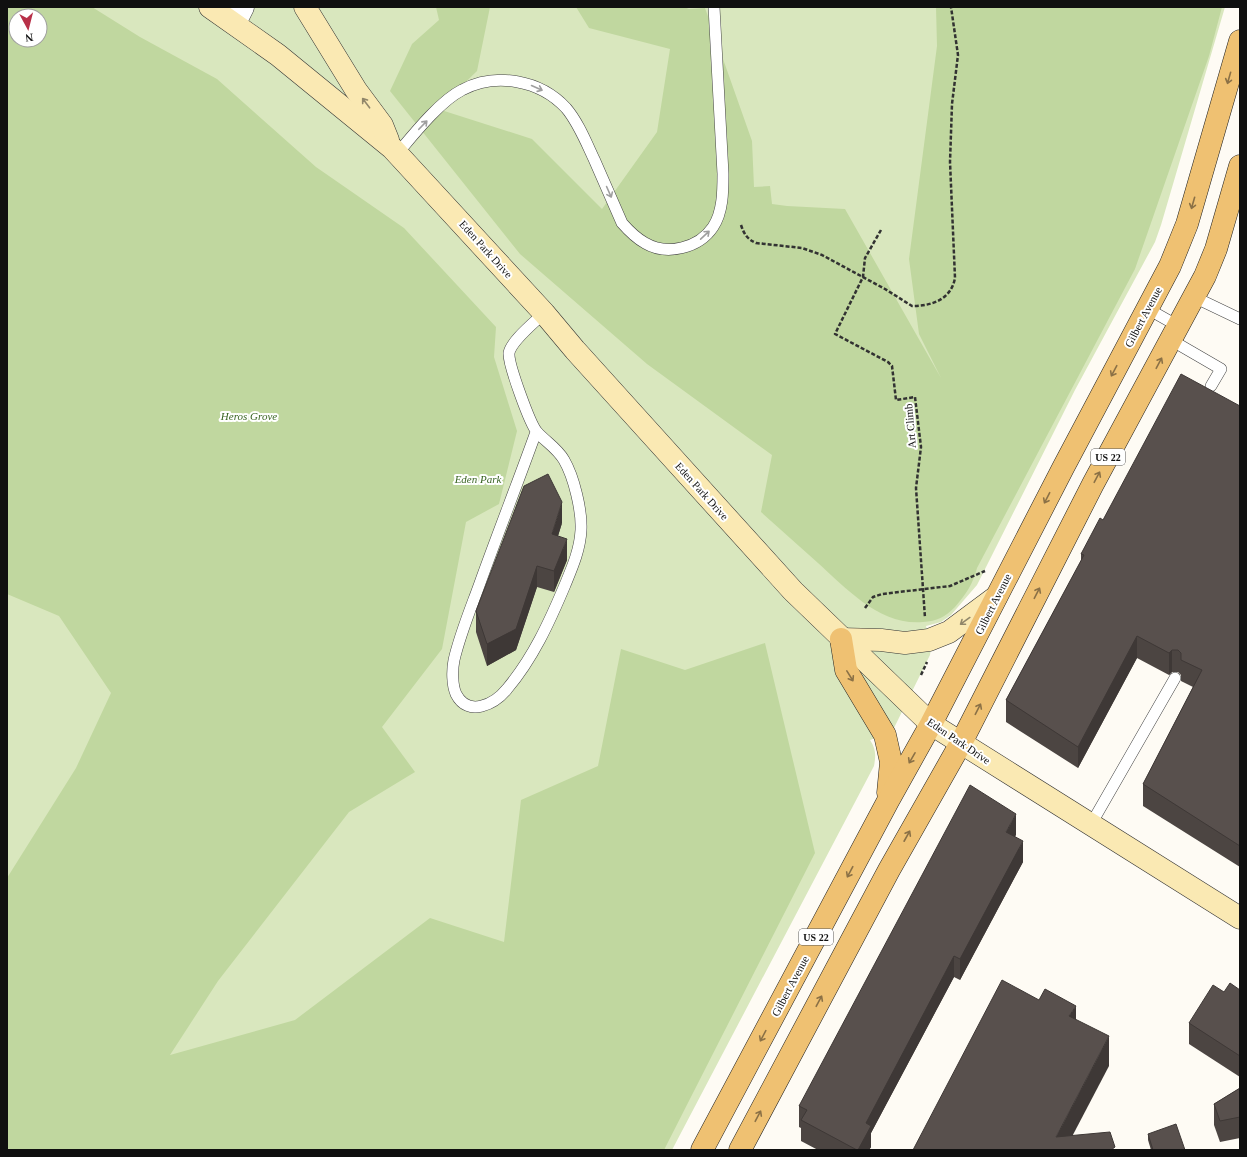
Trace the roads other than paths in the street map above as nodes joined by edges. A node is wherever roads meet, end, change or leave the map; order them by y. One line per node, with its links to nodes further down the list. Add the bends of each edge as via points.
1 (210, 7): 4 (street, Eden Park Drive)
2 (305, 7): 6 (street, one-way to 2, via 382,125 352,84)
3 (714, 7): 6 (lane, one-way to 3, via 462,90 496,80 522,82 554,97 566,109 583,136 622,223 633,235 646,244 662,250 696,244 713,227 723,196)
4 (239, 15): 6 (street, Eden Park Drive, via 278,55)
5 (1240, 41): 9 (main road, Gilbert Avenue / US 22, one-way to 9, via 1187,224 1170,266)
6 (394, 151): 10 (street, Eden Park Drive)
7 (1240, 166): 8 (main road, US 22, via 1216,249)
8 (1194, 297): 11 (lane); 12 (main road, US 22)
9 (1148, 309): 12 (lane); 15 (main road, Gilbert Avenue / US 22, one-way to 15)
10 (544, 313): 14 (lane, via 518,339 509,353 516,381); 16 (street, Eden Park Drive, via 793,591)
11 (1240, 319)
12 (1175, 333): 13 (lane, via 1221,368); 19 (main road, US 22, one-way to 12, via 1090,491)
13 (1211, 386)
14 (536, 432): 14 (lane, via 556,448 568,468 581,519 579,548 552,617 536,648 499,698 484,706 471,707 456,694 454,660 468,615)
15 (996, 597): 16 (street, one-way to 16, via 949,632 929,640 906,643); 18 (main road, Gilbert Avenue / US 22)
16 (841, 639): 18 (street, Eden Park Drive); 20 (main road, one-way to 20, via 846,670 885,735 891,762)
17 (1175, 678): 21 (lane)
18 (932, 724): 19 (street, Eden Park Drive); 20 (main road, Gilbert Avenue / US 22, one-way to 20)
19 (961, 743): 21 (street, Eden Park Drive); 24 (main road, US 22, one-way to 19, via 888,870)
20 (888, 801): 23 (main road, Gilbert Avenue / US 22, one-way to 23)
21 (1090, 826): 22 (street, Eden Park Drive)
22 (1240, 918)
23 (702, 1150)
24 (740, 1150)

